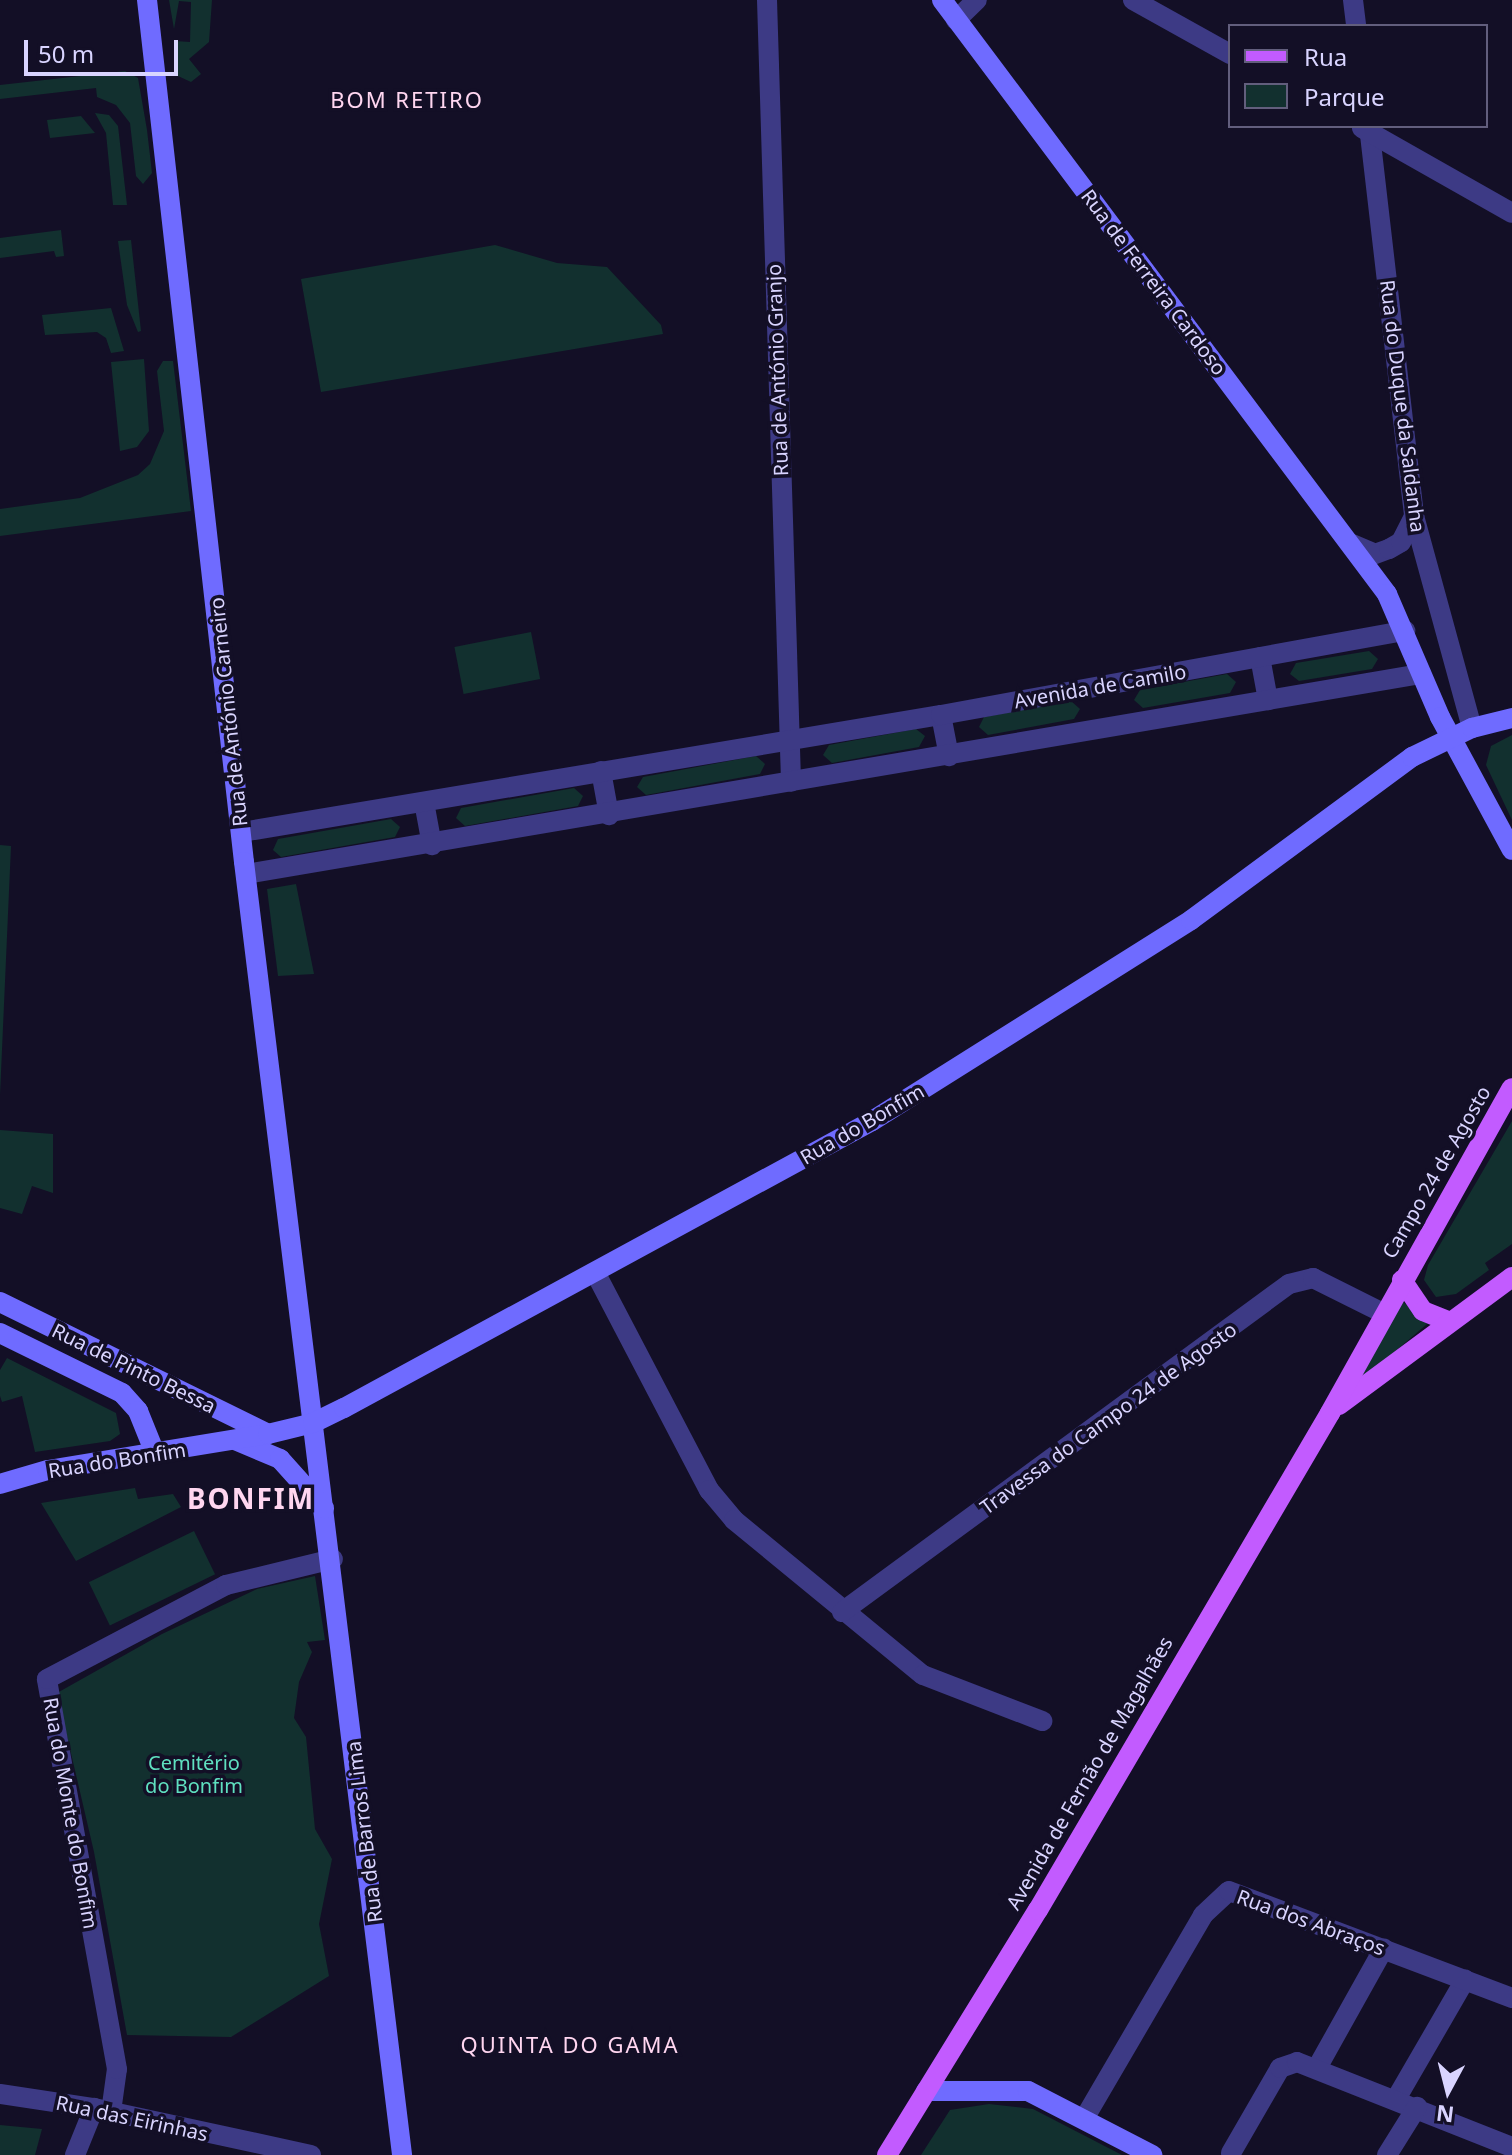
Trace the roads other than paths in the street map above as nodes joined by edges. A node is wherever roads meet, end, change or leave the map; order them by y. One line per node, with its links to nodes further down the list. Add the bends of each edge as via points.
1 (147, 0): 28 (street, Rua de António Carneiro)
2 (767, 0): 22 (street, Rua de António Granjo)
3 (942, 0): 7 (street, Rua de Ferreira Cardoso)
4 (977, 0): 7 (street)
5 (1133, 0): 9 (street)
6 (1353, 0): 8 (street)
7 (956, 20): 13 (street, Rua de Ferreira Cardoso)
8 (1356, 24)
9 (1228, 53)
10 (1365, 128): 11 (street); 12 (street, Rua do Duque da Saldanha)
11 (1512, 213)
12 (1414, 516): 13 (street, via 1401,542 1389,549 1375,554); 20 (street, Rua do Duque da Saldanha)
13 (1352, 544): 14 (street, Rua de Ferreira Cardoso)
14 (1405, 631): 15 (street, Avenida de Camilo); 16 (street, Rua de Ferreira Cardoso)
15 (1260, 657): 17 (street); 18 (street, Avenida de Camilo)
16 (1421, 674): 17 (street); 21 (street, Rua de Ferreira Cardoso)
17 (1268, 700): 23 (street)
18 (941, 715): 22 (street, Avenida de Camilo); 23 (street)
19 (1512, 718): 20 (street)
20 (1472, 728): 21 (street)
21 (1451, 738): 30 (street); 33 (street, Rua do Bonfim, via 1412,757 1191,920 872,1121)
22 (789, 740): 24 (street, Avenida de Camilo); 25 (street)
23 (949, 756): 25 (street)
24 (601, 771): 26 (street, Avenida de Camilo); 27 (street)
25 (791, 782): 27 (street)
26 (424, 802): 28 (street, Avenida de Camilo); 29 (street)
27 (609, 815): 29 (street)
28 (242, 832): 31 (street, Rua de António Carneiro)
29 (432, 845): 31 (street)
30 (1512, 850)
31 (246, 874): 41 (street, Rua de António Carneiro)
32 (1512, 1088): 35 (main road, Campo 24 de Agosto)
33 (595, 1272): 41 (street, Rua do Bonfim); 48 (street, via 717,1501)
34 (1512, 1277): 38 (main road)
35 (1402, 1280): 37 (main road, Avenida de Fernão de Magalhães); 38 (main road, via 1423,1311)
36 (0, 1302): 42 (street, Rua de Pinto Bessa)
37 (1383, 1313): 40 (main road, Avenida de Fernão de Magalhães); 48 (street, Travessa do Campo 24 de Agosto, via 1313,1278 1289,1284)
38 (1448, 1321): 40 (main road, Avenida de Fernão de Magalhães)
39 (2, 1336): 44 (street, Rua de Pinto Bessa, via 122,1393 138,1411)
40 (1330, 1413): 54 (main road, Avenida de Fernão de Magalhães)
41 (313, 1423): 42 (street, Rua do Bonfim); 46 (street, Rua de Barros Lima)
42 (268, 1434): 43 (street, Rua do Bonfim)
43 (235, 1440): 44 (street, Rua do Bonfim); 46 (street, via 296,1473)
44 (155, 1453): 45 (street, Rua do Bonfim)
45 (0, 1484)
46 (325, 1508): 47 (street, Rua de Barros Lima)
47 (333, 1559): 58 (street, Rua do Monte do Bonfim, via 226,1585 47,1679 117,2069); 65 (street, Rua de Barros Lima)
48 (842, 1612): 49 (street, via 923,1675)
49 (1042, 1721)
50 (1384, 1948): 51 (street, Rua dos Abraços); 53 (street); 59 (street, Rua dos Abraços, via 1244,1894 1222,1895 1203,1915)
51 (1465, 1980): 52 (street, Rua dos Abraços); 56 (street)
52 (1512, 1998)
53 (1317, 2068): 56 (street); 62 (street, via 1297,2062 1280,2068)
54 (926, 2091): 59 (street, via 1023,2090); 66 (main road, Avenida de Fernão de Magalhães)
55 (0, 2094): 58 (street, Rua das Eirinhas)
56 (1396, 2099): 57 (street)
57 (1417, 2107): 60 (street); 68 (street)
58 (103, 2110): 61 (street, Rua das Eirinhas); 63 (street)
59 (1084, 2119): 67 (street)
60 (1512, 2147)
61 (254, 2149): 64 (street, Rua das Eirinhas)
62 (1231, 2153)
63 (75, 2155)
64 (311, 2155)
65 (402, 2155)
66 (887, 2155)
67 (1152, 2155)
68 (1387, 2155)

